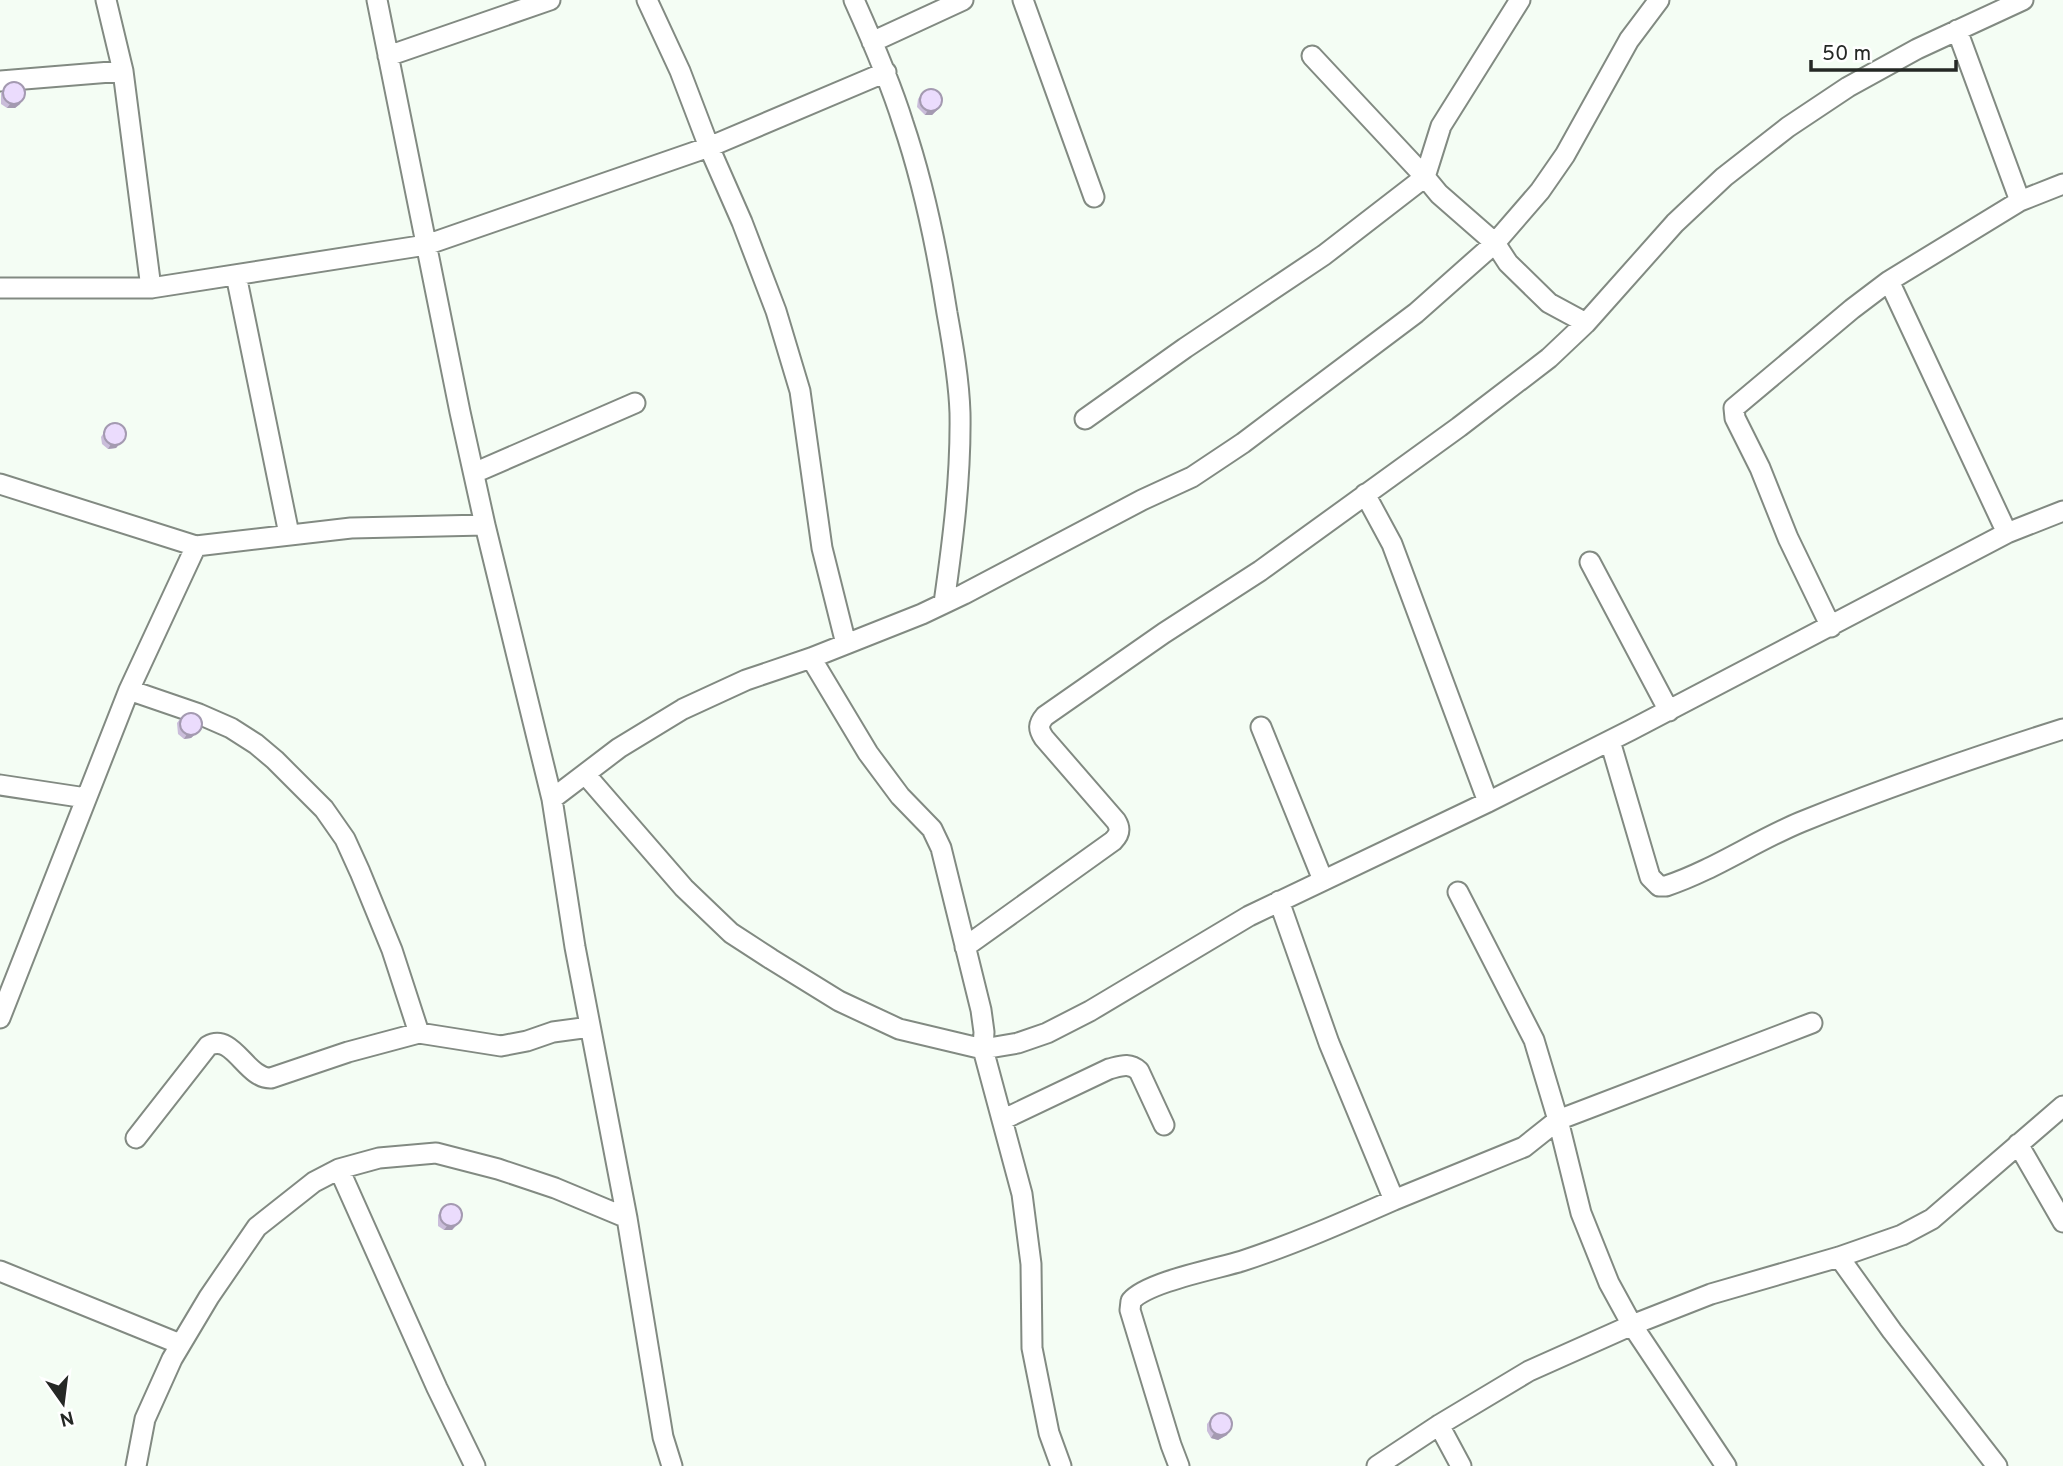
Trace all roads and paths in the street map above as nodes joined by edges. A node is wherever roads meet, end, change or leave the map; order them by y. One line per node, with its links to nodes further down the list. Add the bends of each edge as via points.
1 (106, 0): 15 (street)
2 (377, 0): 13 (street)
3 (550, 0): 13 (street)
4 (648, 0): 18 (street)
5 (854, 0): 12 (street)
6 (963, 0): 12 (street)
7 (1023, 0): 21 (street)
8 (1520, 0): 19 (street, via 1441,126)
9 (1659, 0): 23 (street, via 1629,40 1565,155)
10 (2023, 0): 11 (street)
11 (1957, 30): 22 (street); 29 (street, via 1848,87 1724,177 1675,223)
12 (872, 42): 16 (street)
13 (388, 56): 24 (street)
14 (1312, 56): 19 (street)
15 (123, 71): 17 (street); 28 (street)
16 (886, 72): 18 (street); 41 (street, via 937,249 960,410 954,528)
17 (0, 81)
18 (709, 147): 24 (street); 43 (street, via 776,311 800,391 822,548)
19 (1425, 177): 23 (street); 31 (street, via 1324,255)
20 (2063, 184): 22 (street)
21 (1094, 197)
22 (2020, 201): 26 (street)
23 (1495, 243): 29 (street, via 1508,263 1549,303); 41 (street, via 1405,321 1192,477)
24 (426, 244): 25 (street); 32 (street)
25 (236, 275): 28 (street); 38 (street)
26 (1889, 281): 37 (street); 42 (street, via 1734,408)
27 (0, 288): 28 (street)
28 (151, 288)
29 (1586, 323): 34 (street, via 1549,358)
30 (635, 403): 32 (street)
31 (1085, 419)
32 (474, 473): 36 (street)
33 (0, 484): 39 (street)
34 (1365, 494): 54 (street, via 1392,544); 58 (street, via 1040,721 1044,738 1116,821 1119,833)
35 (2063, 510): 37 (street)
36 (485, 525): 38 (street); 53 (street)
37 (2007, 533): 42 (street)
38 (289, 534): 39 (street)
39 (196, 546): 45 (street)
40 (1590, 562): 46 (street)
41 (944, 603): 43 (street)
42 (1831, 627): 46 (street)
43 (846, 644): 44 (street)
44 (811, 658): 50 (street, via 746,680 683,709); 58 (street, via 868,753 932,829 941,848)
45 (129, 690): 52 (street); 62 (street, via 231,728 275,760 324,809 360,872)
46 (1669, 711): 49 (street)
47 (1261, 727): 55 (street)
48 (2063, 729): 49 (street, via 1798,823 1667,886 1659,886 1650,877)
49 (1610, 741): 54 (street)
50 (585, 774): 53 (street); 63 (street, via 684,888 731,933 839,1001 899,1029)
51 (0, 785): 52 (street)
52 (86, 798): 59 (street)
53 (552, 799): 61 (street)
54 (1488, 802): 55 (street)
55 (1323, 880): 57 (street)
56 (1458, 892): 66 (street, via 1534,1040)
57 (1279, 901): 63 (street, via 1047,1033); 71 (street, via 1329,1044)
58 (965, 947): 63 (street, via 981,1010)
59 (0, 1018)
60 (1812, 1023): 66 (street)
61 (590, 1027): 62 (street, via 501,1046); 72 (street)
62 (419, 1033): 68 (street, via 271,1078 260,1077 223,1043 213,1043)
63 (983, 1049): 65 (street)
64 (2063, 1106): 69 (street)
65 (1002, 1120): 67 (street, via 1109,1069 1128,1065 1139,1071); 82 (street, via 1021,1194 1031,1264 1032,1348 1049,1433)
66 (1558, 1120): 71 (street, via 1524,1147); 76 (street, via 1581,1213 1609,1283)
67 (1164, 1125)
68 (136, 1138)
69 (2018, 1144): 73 (street); 74 (street, via 1932,1219)
70 (339, 1169): 72 (street, via 379,1158 436,1153 555,1188); 77 (street, via 314,1182 257,1227); 80 (street)
71 (1394, 1200): 83 (street, via 1256,1256 1149,1288 1131,1301)
72 (626, 1218): 81 (street)
73 (2063, 1222)
74 (1839, 1257): 76 (street, via 1711,1294); 87 (street)
75 (0, 1271): 77 (street)
76 (1632, 1325): 78 (street, via 1529,1371); 86 (street)
77 (180, 1344): 79 (street, via 145,1419)
78 (1439, 1425): 84 (street); 85 (street)
79 (136, 1466)
80 (475, 1466)
81 (671, 1466)
82 (1061, 1466)
83 (1179, 1466)
84 (1377, 1466)
85 (1461, 1466)
86 (1726, 1466)
87 (1997, 1466)

